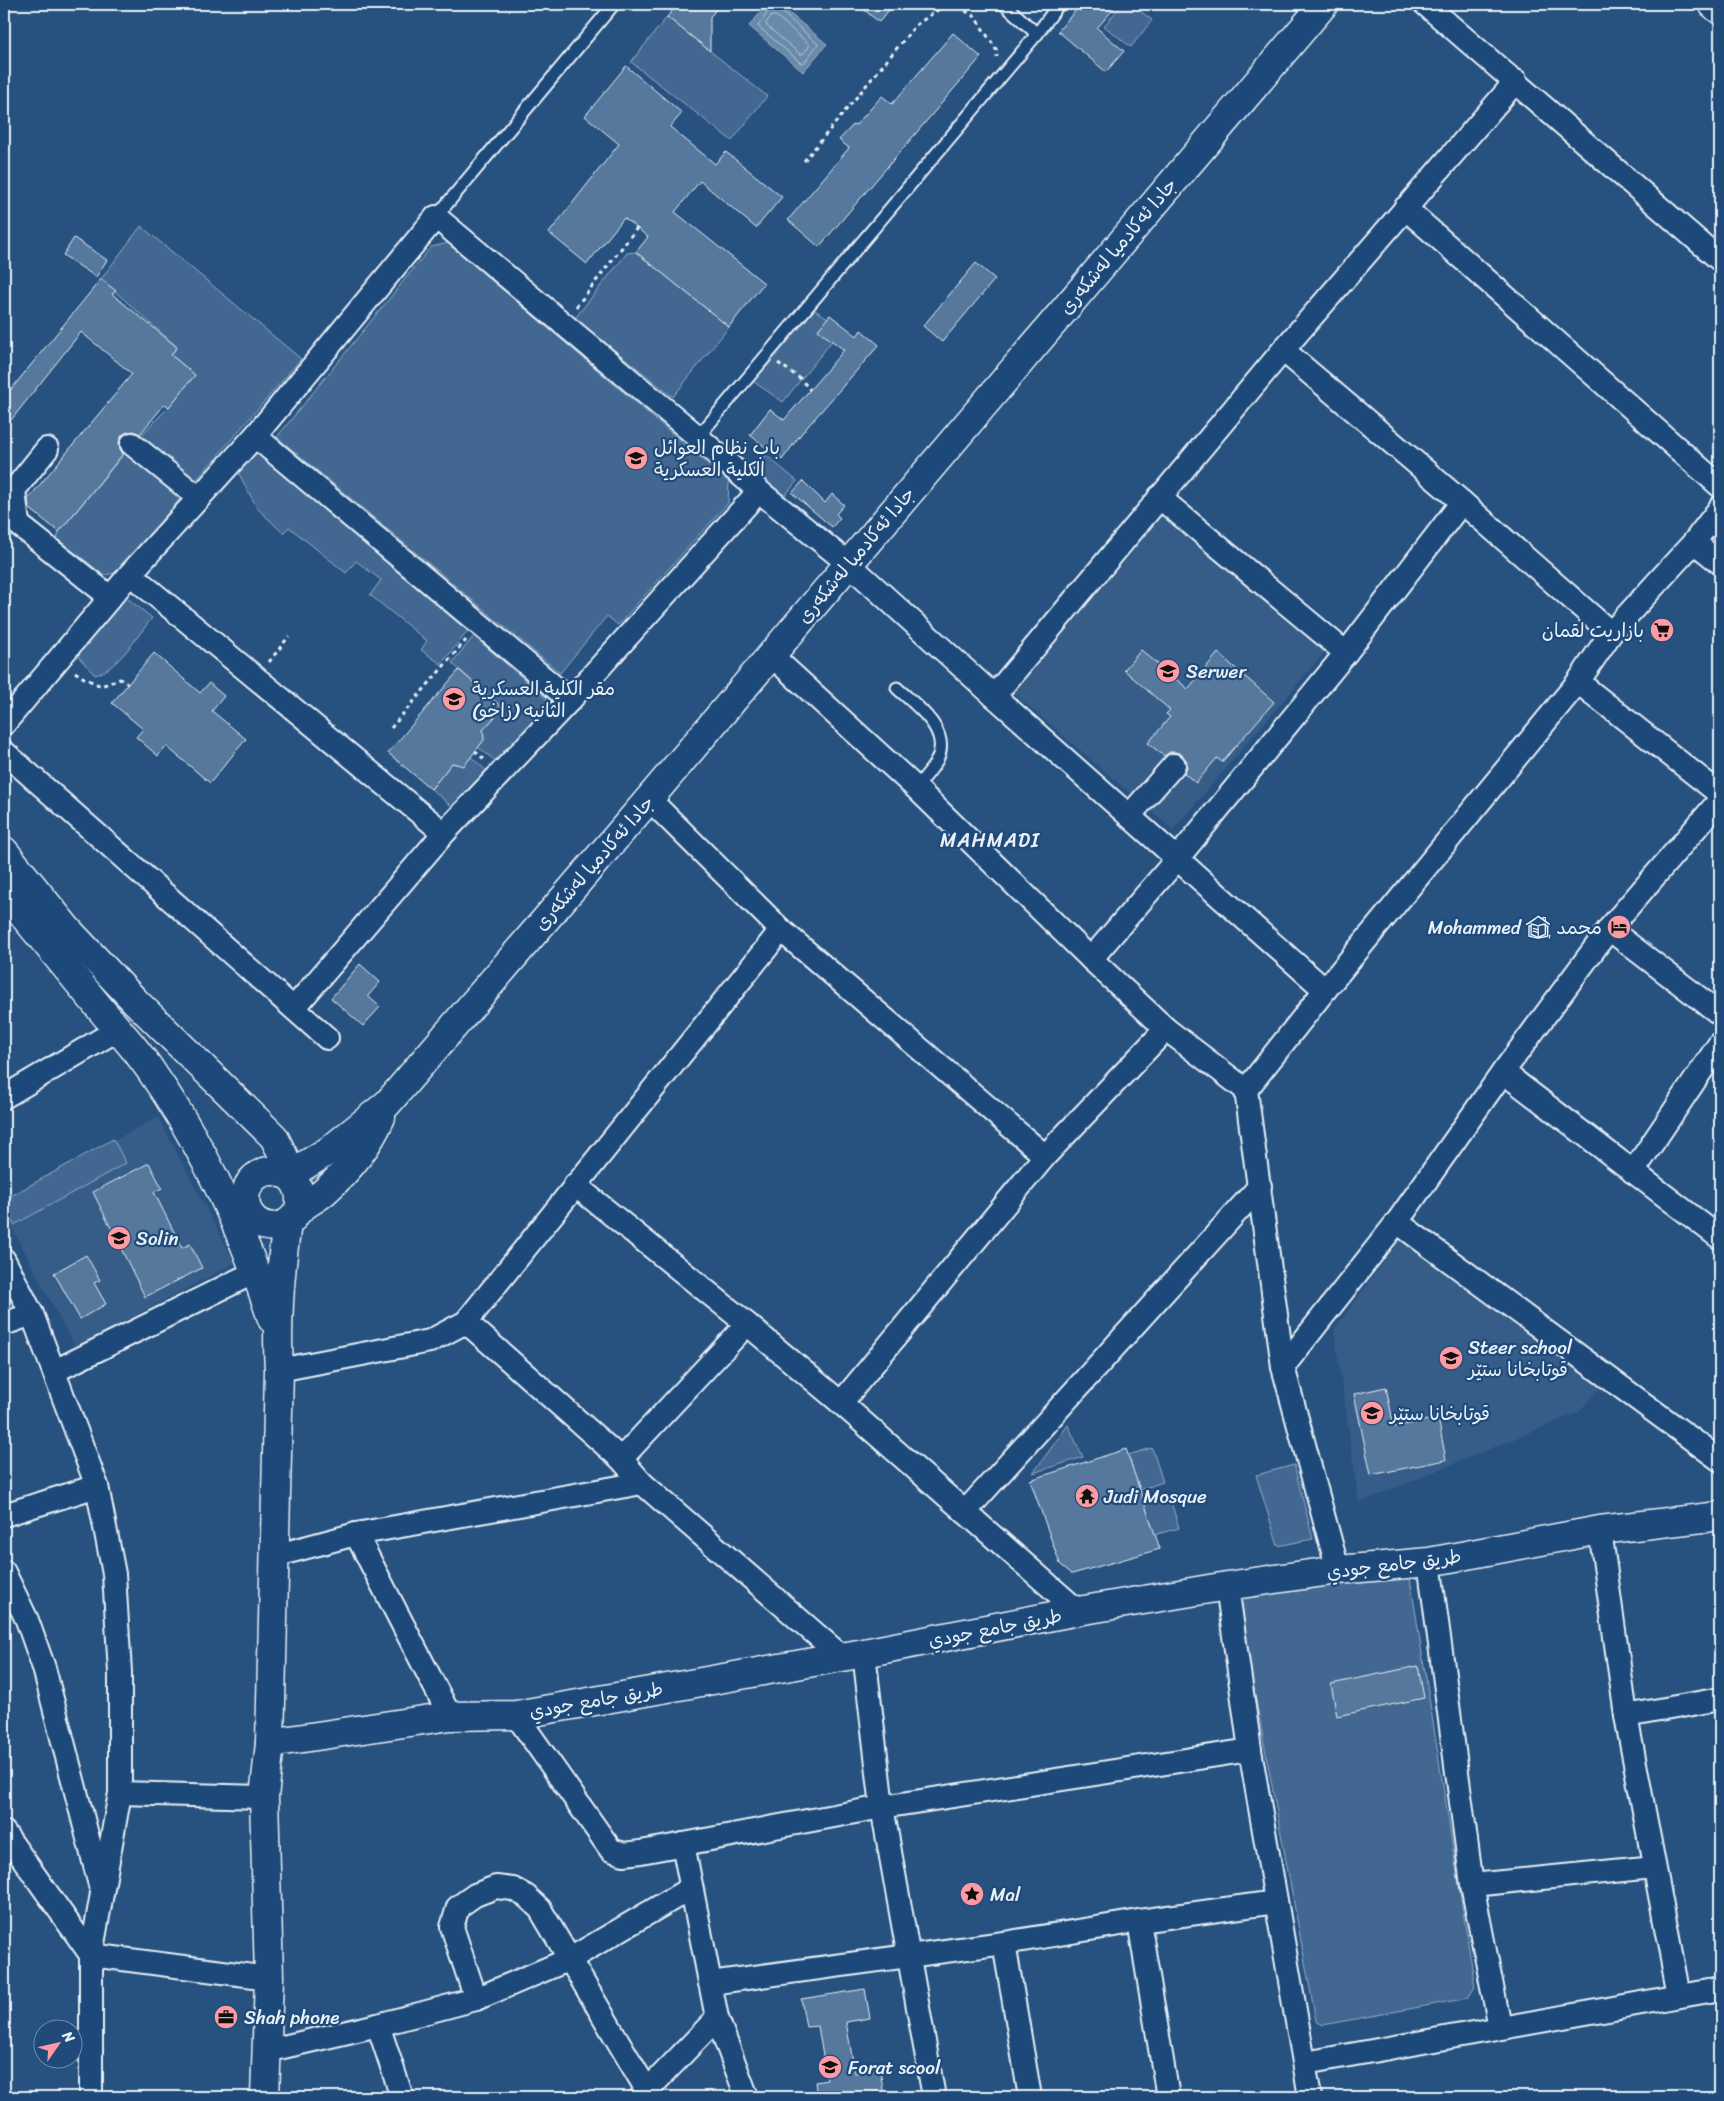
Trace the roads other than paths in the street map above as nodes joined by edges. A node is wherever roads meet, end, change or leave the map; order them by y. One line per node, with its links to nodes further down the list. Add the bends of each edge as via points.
1 (614, 4): 11 (lane)
2 (1004, 4): 8 (lane)
3 (1059, 4): 8 (lane)
4 (1324, 4): 26 (main road, جادا ئه‌كادميا له‌شكه‌رى)
5 (1425, 4): 9 (street)
6 (1713, 4): 7 (main road)
7 (1720, 10)
8 (1037, 34): 15 (lane)
9 (1516, 81): 10 (street); 12 (street)
10 (1405, 208): 13 (street); 18 (street)
11 (436, 217): 14 (street); 15 (street)
12 (1720, 260)
13 (1283, 350): 20 (street); 22 (street)
14 (255, 436): 21 (street); 35 (street)
15 (698, 437): 19 (street)
16 (132, 444): 21 (street)
17 (47, 449): 28 (street, via 14,490 18,524)
18 (1720, 486)
19 (759, 491): 26 (street); 35 (street)
20 (1159, 497): 30 (street); 34 (street)
21 (198, 498): 27 (street)
22 (1462, 502): 29 (street); 30 (street)
23 (1720, 508): 24 (street)
24 (1694, 542): 25 (street); 29 (street)
25 (1720, 563)
26 (849, 564): 31 (main road, جادا ئه‌كادميا له‌شكه‌رى); 34 (street)
27 (130, 574): 28 (street); 44 (street)
28 (110, 597): 36 (street)
29 (1610, 633): 32 (street)
30 (1346, 653): 46 (street)
31 (771, 655): 39 (street); 41 (main road, جادا ئه‌كادميا له‌شكه‌رى)
32 (1578, 682): 40 (street); 51 (street)
33 (897, 688): 39 (lane, via 932,721 938,733 940,748 937,760)
34 (994, 696): 43 (street)
35 (570, 700): 44 (street)
36 (4, 724)
37 (4, 752): 52 (street)
38 (1174, 765): 43 (street)
39 (916, 788): 50 (street)
40 (1720, 794)
41 (649, 799): 49 (street); 61 (main road, جادا ئه‌كادميا له‌شكه‌رى)
42 (1720, 800): 48 (street)
43 (1129, 816): 46 (street)
44 (444, 833): 52 (street)
45 (4, 851): 64 (main road, via 68,930 135,1001 274,1137 284,1157)
46 (1178, 859): 50 (street); 51 (street)
47 (4, 892): 55 (main road)
48 (1609, 929): 53 (street); 58 (street)
49 (781, 930): 62 (street); 66 (street)
50 (1091, 959): 54 (street)
51 (1326, 990): 59 (street)
52 (294, 1008): 56 (street)
53 (1720, 1014)
54 (1166, 1029): 59 (street); 62 (street)
55 (117, 1030): 60 (street); 65 (main road, via 150,1069 169,1098)
56 (327, 1038)
57 (1720, 1043): 63 (street)
58 (1503, 1072): 63 (street); 70 (street)
59 (1246, 1090): 67 (street)
60 (4, 1097)
61 (386, 1104): 64 (main road, via 337,1145); 69 (main road, via 365,1146 343,1175)
62 (1045, 1156): 82 (street)
63 (1633, 1172): 71 (street)
64 (287, 1174): 68 (main road, via 269,1171 255,1178 246,1191); 69 (main road, via 300,1192)
65 (216, 1182): 68 (main road, via 234,1191); 73 (main road)
66 (575, 1185): 75 (street); 77 (street)
67 (1260, 1186): 79 (street); 87 (street)
68 (251, 1214): 69 (main road, via 266,1226 277,1227); 73 (main road)
69 (293, 1217): 78 (main road, via 278,1295)
70 (1397, 1222): 79 (street); 84 (street)
71 (1720, 1238)
72 (4, 1260): 74 (street)
73 (256, 1271): 78 (main road); 81 (street)
74 (32, 1314): 76 (street); 81 (street)
75 (466, 1322): 80 (street, via 430,1341); 83 (street)
76 (4, 1324)
77 (746, 1324): 82 (street); 83 (street)
78 (277, 1332): 80 (main road)
79 (1283, 1367): 94 (street)
80 (279, 1370): 92 (main road)
81 (55, 1371): 86 (street)
82 (841, 1404): 87 (street)
83 (621, 1459): 85 (street)
84 (1720, 1460)
85 (642, 1483): 91 (street); 98 (street)
86 (96, 1486): 88 (street); 105 (street, via 114,1574 120,1672)
87 (965, 1512): 97 (street)
88 (4, 1515)
89 (1720, 1516): 90 (main road, طريق جامع جودي)
90 (1600, 1530): 93 (main road, طريق جامع جودي); 102 (street)
91 (356, 1534): 92 (street); 101 (street)
92 (274, 1556): 103 (main road)
93 (1429, 1562): 94 (main road, طريق جامع جودي); 111 (street)
94 (1338, 1570): 96 (main road, طريق جامع جودي)
95 (4, 1572): 113 (street, via 28,1620 44,1668)
96 (1227, 1586): 97 (main road, طريق جامع جودي); 104 (street)
97 (1078, 1611): 98 (main road, طريق جامع جودي)
98 (852, 1655): 100 (main road, طريق جامع جودي); 107 (street)
99 (1720, 1699): 102 (street)
100 (516, 1715): 101 (main road, طريق جامع جودي); 109 (street, via 611,1850 624,1854)
101 (450, 1716): 103 (main road, طريق جامع جودي)
102 (1626, 1716): 110 (street)
103 (270, 1743): 106 (main road)
104 (1250, 1750): 107 (street); 114 (street)
105 (120, 1793): 106 (street); 113 (street)
106 (264, 1797): 120 (main road)
107 (882, 1807): 109 (street); 118 (street)
108 (4, 1832): 117 (street)
109 (683, 1844): 112 (street)
110 (1654, 1867): 111 (street); 123 (street)
111 (1472, 1885): 127 (street)
112 (691, 1888): 119 (street); 121 (street)
113 (102, 1893): 117 (street)
114 (1276, 1902): 115 (street); 129 (street)
115 (1139, 1920): 116 (street); 137 (street)
116 (1004, 1943): 118 (street); 136 (street)
117 (91, 1955): 120 (street); 131 (street)
118 (909, 1956): 121 (street); 135 (street)
119 (570, 1959): 124 (street); 124 (street, via 540,1909 526,1896 513,1888 496,1887 475,1894 458,1907 452,1927); 130 (street)
120 (269, 1978): 128 (main road)
121 (710, 1983): 125 (street)
122 (1720, 1989): 123 (street)
123 (1679, 1996): 127 (street)
124 (476, 1999): 126 (street)
125 (717, 2018): 130 (street); 134 (street)
126 (378, 2025): 128 (street); 133 (street)
127 (1500, 2027): 129 (street)
128 (266, 2051): 132 (main road)
129 (1305, 2063): 138 (street)
130 (647, 2095)
131 (91, 2097)
132 (266, 2097)
133 (402, 2097)
134 (747, 2097)
135 (934, 2097)
136 (1030, 2097)
137 (1168, 2097)
138 (1310, 2097)

